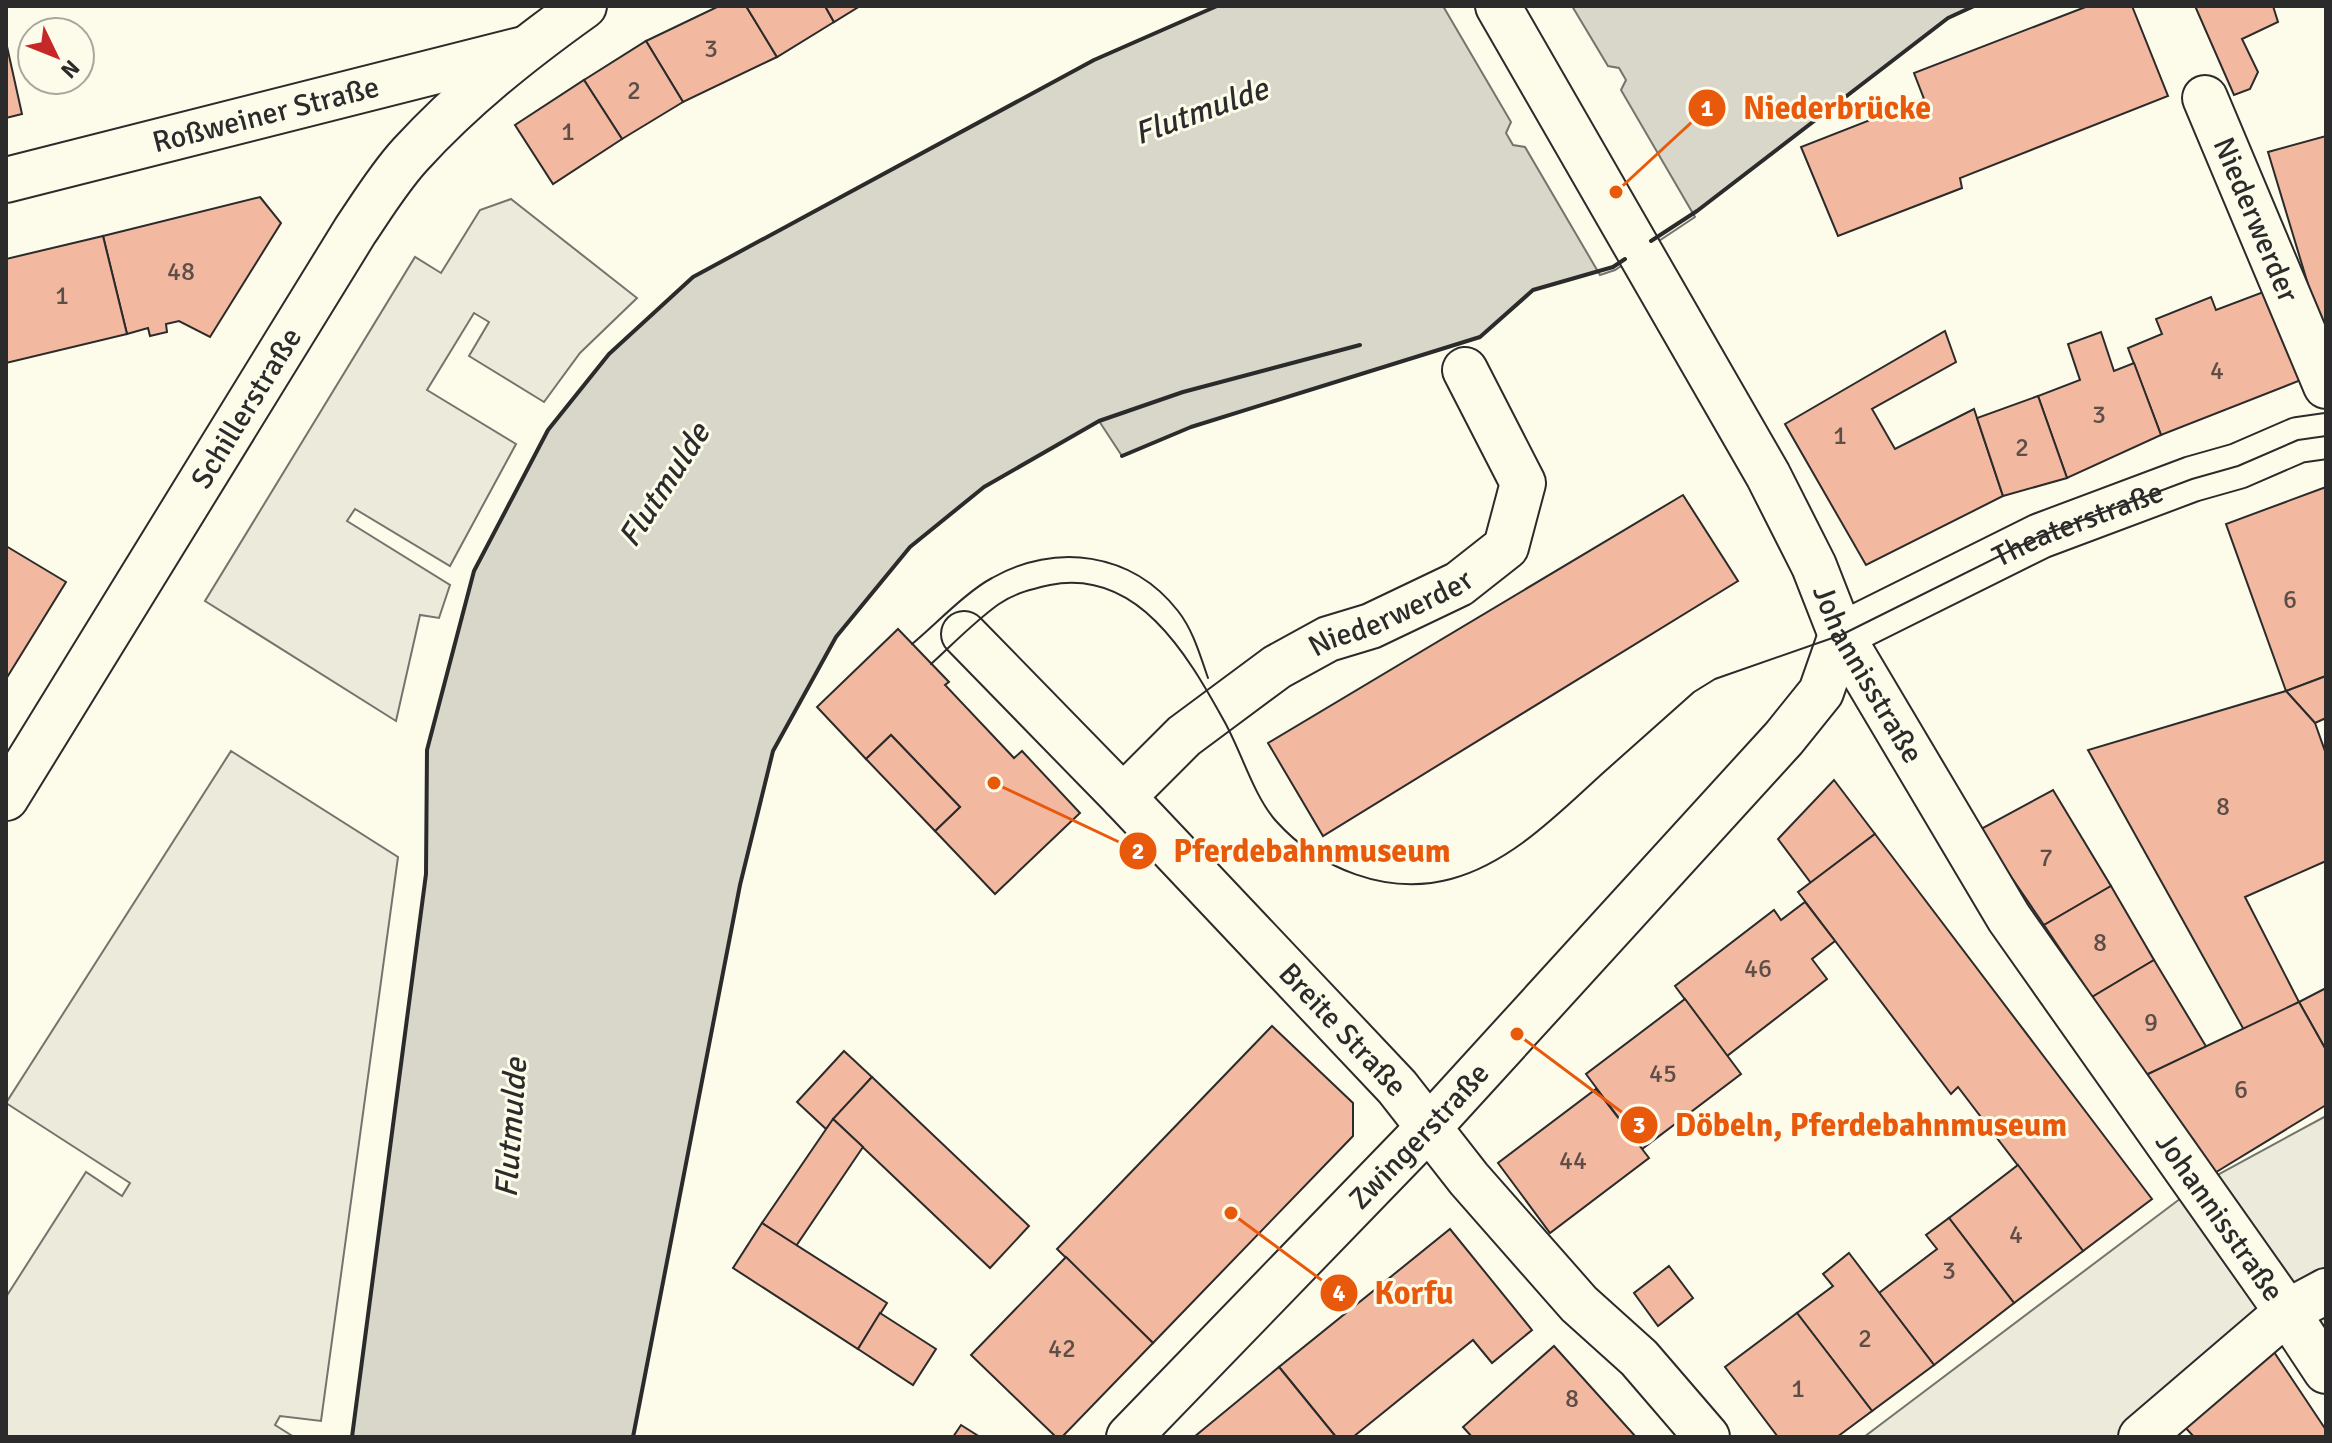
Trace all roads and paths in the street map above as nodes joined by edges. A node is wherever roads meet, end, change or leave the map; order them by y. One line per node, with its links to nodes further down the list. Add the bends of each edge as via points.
1 (584, 6): 3 (street, Schillerstraße)
2 (1498, 6): 10 (street, Johannisstraße, via 1768,475 1814,566)
3 (524, 49): 5 (street, Roßweiner Straße); 12 (street, Schillerstraße, via 407,158 355,231)
4 (2205, 98): 7 (street, Niederwerder)
5 (6, 180)
6 (1465, 370): 11 (street, Niederwerder, via 1523,483 1506,547 1459,584 1371,626 1328,639 1277,667 1184,736)
7 (2326, 386)
8 (2326, 436): 10 (street, Theaterstraße, via 2298,440 2040,536)
9 (964, 634): 11 (street, Breite Straße)
10 (1841, 635): 13 (street, Zwingerstraße, via 1821,692 1784,738); 15 (street, Johannisstraße, via 2009,918)
11 (1123, 797): 13 (street, Breite Straße)
12 (6, 798)
13 (1430, 1126): 17 (street, Zwingerstraße); 18 (street, Breite Straße, via 1569,1293 1639,1358)
14 (2326, 1291): 15 (street)
15 (2287, 1312): 16 (street, Johannisstraße); 19 (street)
16 (2326, 1371)
17 (1129, 1437)
18 (1707, 1437)
19 (2141, 1437)

